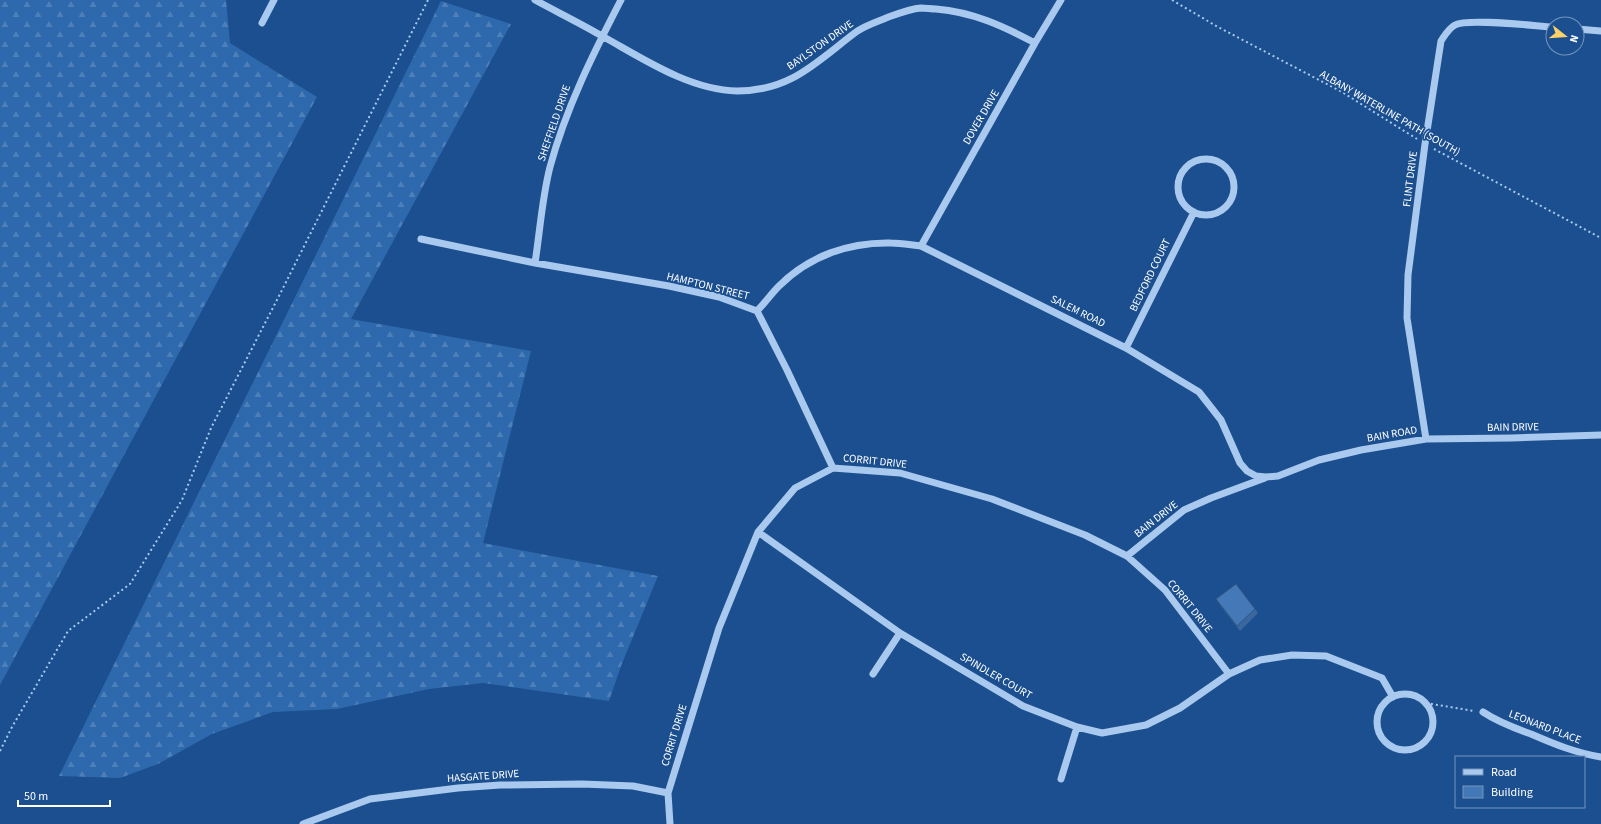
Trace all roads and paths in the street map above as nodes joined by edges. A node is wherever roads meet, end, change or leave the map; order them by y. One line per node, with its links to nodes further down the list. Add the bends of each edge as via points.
1 (274, 0): 7 (street)
2 (428, 0): 35 (path, via 211,428 182,500 130,584 68,631)
3 (535, 0): 11 (street, BAYLSTON DRIVE)
4 (621, 0): 11 (street, SHEFFIELD DRIVE)
5 (1061, 0): 12 (street, DOVER DRIVE)
6 (1172, 0): 13 (path, ALBANY WATERLINE PATH (SOUTH), via 1342,92)
7 (262, 23)
8 (1545, 27): 13 (street, FLINT DRIVE, via 1469,22 1455,25 1447,32 1441,41)
9 (1585, 30): 10 (street)
10 (1601, 31)
11 (602, 36): 12 (street, BAYLSTON DRIVE, via 634,55 690,81 737,91 771,87 790,80 805,72 858,31 901,13 921,8 968,14 1007,28); 18 (street, SHEFFIELD DRIVE, via 567,112 550,168)
12 (1035, 43): 17 (street, DOVER DRIVE)
13 (1425, 144): 15 (path, ALBANY WATERLINE PATH (SOUTH)); 22 (street, FLINT DRIVE, via 1408,275 1407,318)
14 (1194, 212): 14 (street, via 1211,214 1219,211 1231,198 1234,190 1230,172 1217,161 1198,160 1190,164 1181,175 1178,189 1181,198); 20 (street, BEDFORD COURT)
15 (1601, 238)
16 (421, 239): 18 (street, HAMPTON STREET)
17 (921, 246): 19 (street, SALEM ROAD, via 891,243 863,245 831,252 804,265 779,286); 20 (street, SALEM ROAD)
18 (535, 263): 19 (street, HAMPTON STREET, via 669,286 719,298)
19 (757, 311): 24 (street, HAMPTON STREET)
20 (1126, 348): 25 (street, SALEM ROAD, via 1199,392 1221,420 1240,463 1256,476)
21 (1601, 435): 22 (street, BAIN DRIVE)
22 (1426, 439): 23 (street, BAIN ROAD)
23 (1361, 450): 25 (street, SALEM ROAD, via 1319,460 1278,476)
24 (833, 468): 26 (street, CORRIT DRIVE, via 795,488); 27 (street, CORRIT DRIVE, via 900,473 992,498 1085,535)
25 (1266, 477): 27 (street, BAIN DRIVE, via 1184,510)
26 (758, 532): 28 (street, SPINDLER COURT); 38 (street, CORRIT DRIVE, via 719,628)
27 (1127, 556): 30 (street, CORRIT DRIVE, via 1165,590)
28 (900, 633): 29 (street); 34 (street, SPINDLER COURT, via 1023,706)
29 (873, 674)
30 (1229, 674): 31 (street, SPINDLER COURT, via 1260,660 1292,655 1326,656 1382,678); 34 (street, SPINDLER COURT, via 1180,708 1146,725 1102,732)
31 (1393, 697): 32 (street, via 1411,694); 32 (street, via 1383,706 1377,718 1378,727 1387,743 1404,750 1421,744 1428,738 1433,720)
32 (1426, 703): 33 (path)
33 (1483, 712): 36 (street, LEONARD PLACE, via 1496,720 1568,749)
34 (1077, 727): 37 (street)
35 (0, 751)
36 (1601, 757)
37 (1060, 779)
38 (668, 793): 39 (street, HASGATE DRIVE, via 633,786 582,784 458,788 370,799); 40 (street, CORRIT DRIVE)
39 (304, 824)
40 (670, 824)

